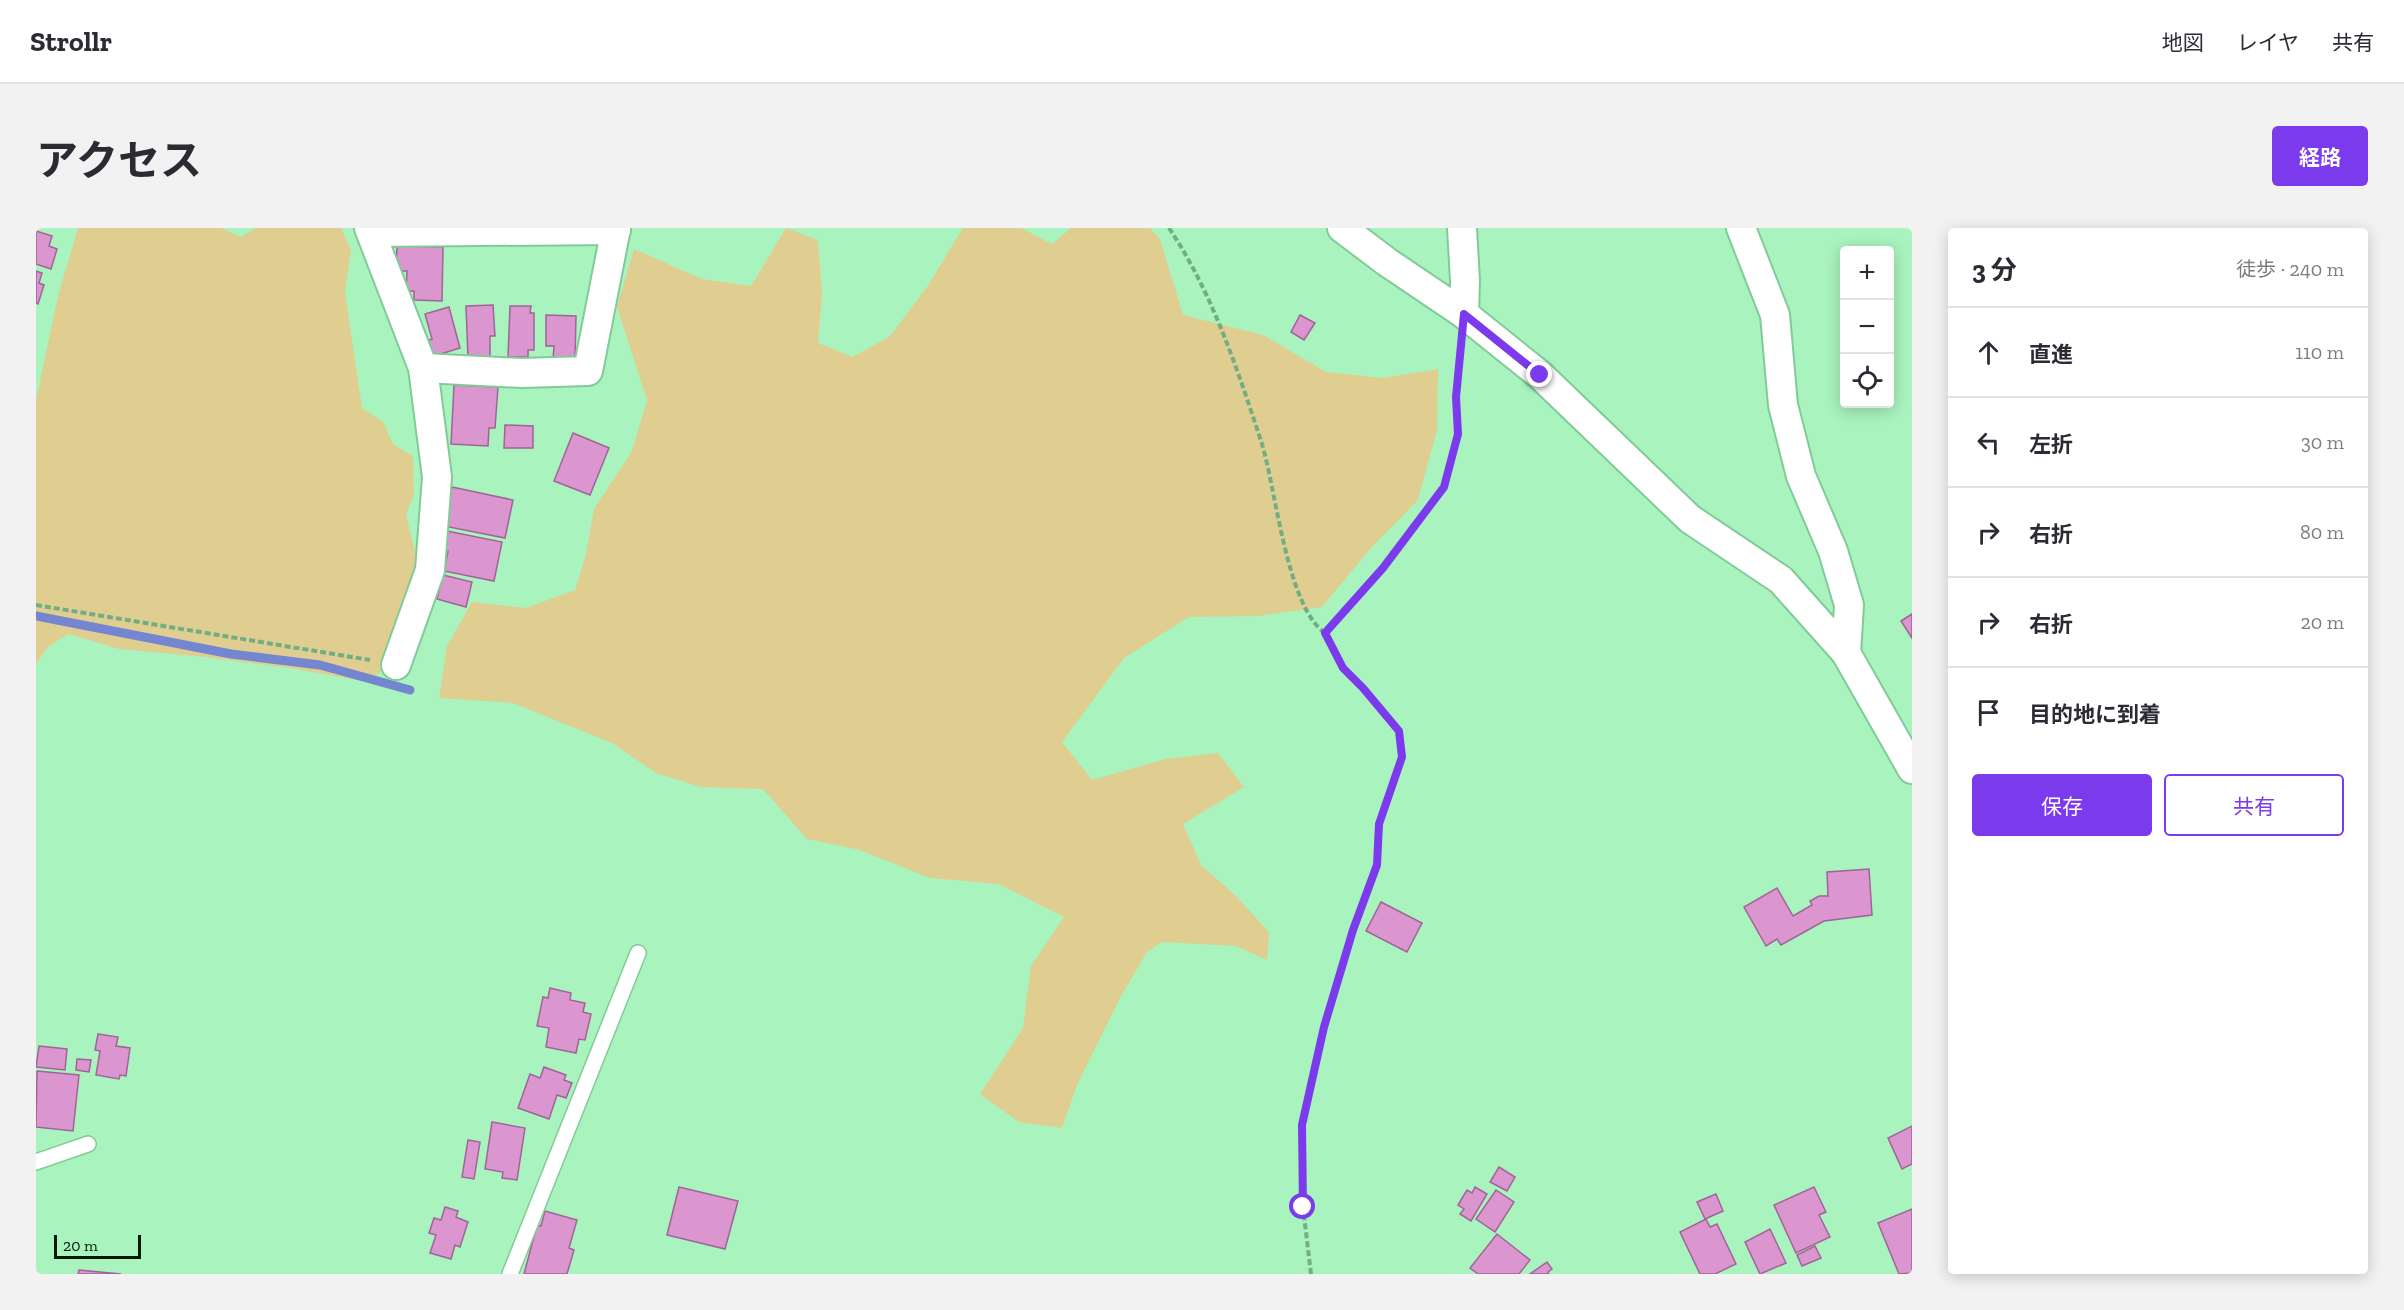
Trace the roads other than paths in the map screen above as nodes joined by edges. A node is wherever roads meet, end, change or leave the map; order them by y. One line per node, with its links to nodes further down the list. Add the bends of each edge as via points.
1 (1342, 228): 6 (street)
2 (1462, 228): 6 (street)
3 (1741, 228): 8 (street, via 1775,315 1782,405 1801,476 1833,551 1849,605)
4 (616, 229): 5 (street); 7 (street, via 588,371 521,373)
5 (370, 230): 7 (street)
6 (1464, 314): 8 (street, via 1540,375 1690,519 1781,580)
7 (423, 368): 9 (street, via 437,477 430,570)
8 (1846, 653): 10 (street)
9 (396, 664)
10 (1912, 769)
11 (638, 953): 14 (lane)
12 (88, 1144): 13 (lane)
13 (36, 1162)
14 (510, 1274)

